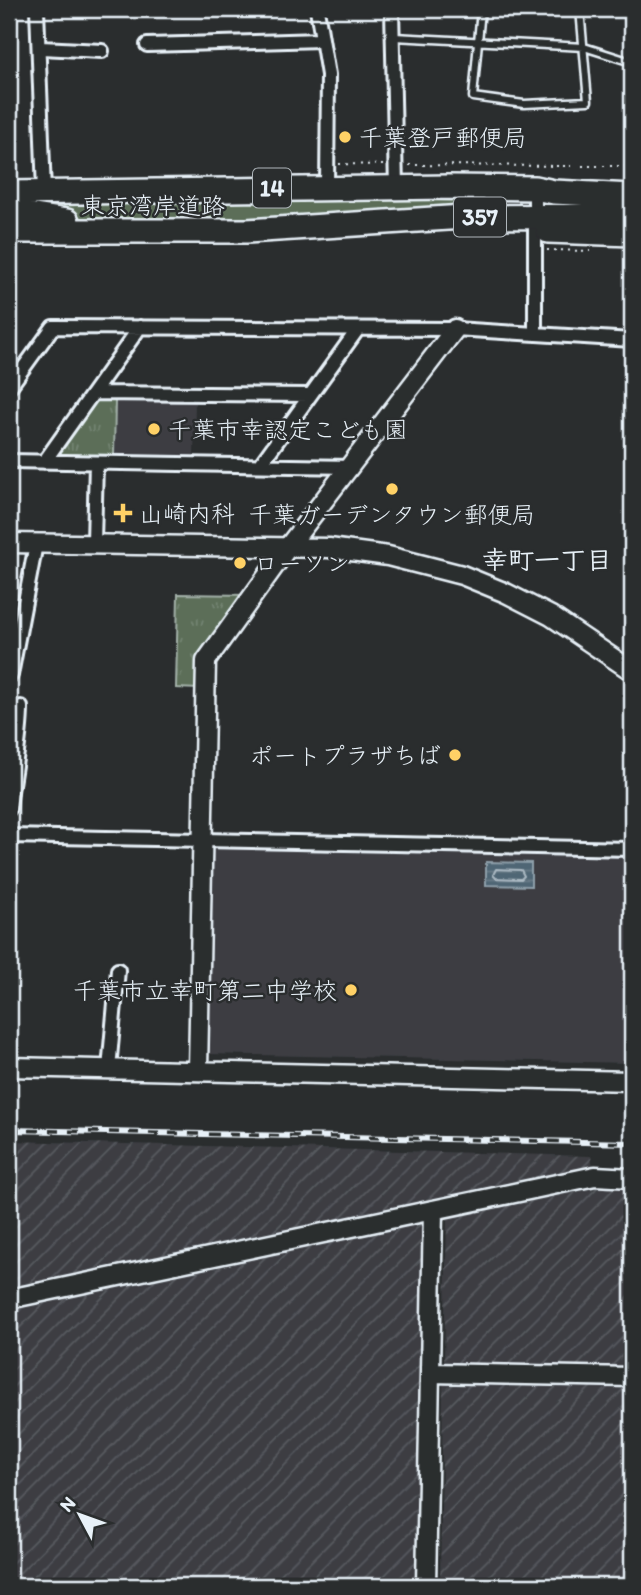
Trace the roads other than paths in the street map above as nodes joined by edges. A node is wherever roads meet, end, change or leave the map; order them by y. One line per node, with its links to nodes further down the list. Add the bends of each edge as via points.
1 (37, 9): 11 (street)
2 (317, 9): 7 (street)
3 (392, 9): 6 (street)
4 (481, 9): 8 (lane)
5 (580, 9): 10 (lane)
6 (394, 37): 8 (lane); 16 (street)
7 (321, 40): 9 (street); 15 (street, via 328,75)
8 (477, 41): 10 (lane); 10 (lane, via 473,97 524,104 588,101)
9 (147, 45)
10 (584, 47): 13 (lane)
11 (41, 48): 12 (street); 19 (street)
12 (103, 51)
13 (625, 60)
14 (632, 183): 17 (highway, 14, via 555,183)
15 (327, 188): 16 (highway, 東京湾岸道路 / 14); 19 (highway, 東京湾岸道路 / 14)
16 (396, 188): 17 (highway, 東京湾岸道路 / 14)
17 (535, 188): 20 (highway, 東京湾岸道路 / 357); 25 (street)
18 (9, 192): 19 (highway, 東京湾岸道路 / 14)
19 (44, 192)
20 (632, 196)
21 (9, 212): 24 (highway)
22 (632, 216): 25 (highway, 357)
23 (9, 231): 24 (highway, 東京湾岸道路 / 14)
24 (108, 231): 25 (highway, 東京湾岸道路 / 14, via 329,227 351,232)
25 (538, 232): 26 (highway, 14); 30 (street)
26 (632, 234)
27 (140, 327): 28 (street); 32 (street, via 53,327); 33 (street)
28 (358, 329): 29 (street); 34 (street)
29 (455, 329): 30 (street); 39 (street)
30 (535, 334): 31 (street)
31 (632, 340)
32 (9, 387)
33 (94, 393): 34 (street); 36 (street)
34 (310, 394): 38 (street)
35 (9, 461): 36 (street)
36 (44, 462): 37 (street)
37 (96, 463): 38 (street); 41 (street)
38 (260, 465): 39 (street)
39 (352, 467): 43 (street)
40 (9, 542): 42 (street)
41 (94, 542): 42 (street); 43 (street)
42 (36, 544): 45 (street)
43 (288, 547): 44 (street, via 388,556 462,575 551,616); 49 (street, via 206,662)
44 (632, 671)
45 (11, 675)
46 (21, 707): 47 (street)
47 (9, 810)
48 (9, 836): 49 (street)
49 (200, 840): 50 (street); 54 (street)
50 (632, 849)
51 (118, 970): 53 (street)
52 (9, 1068): 53 (street)
53 (108, 1069): 54 (street)
54 (198, 1070): 55 (street)
55 (632, 1081)
56 (632, 1178): 57 (street, via 595,1176)
57 (433, 1210): 58 (street); 59 (street)
58 (9, 1299)
59 (430, 1373): 60 (street); 61 (street)
60 (632, 1377)
61 (426, 1586)

